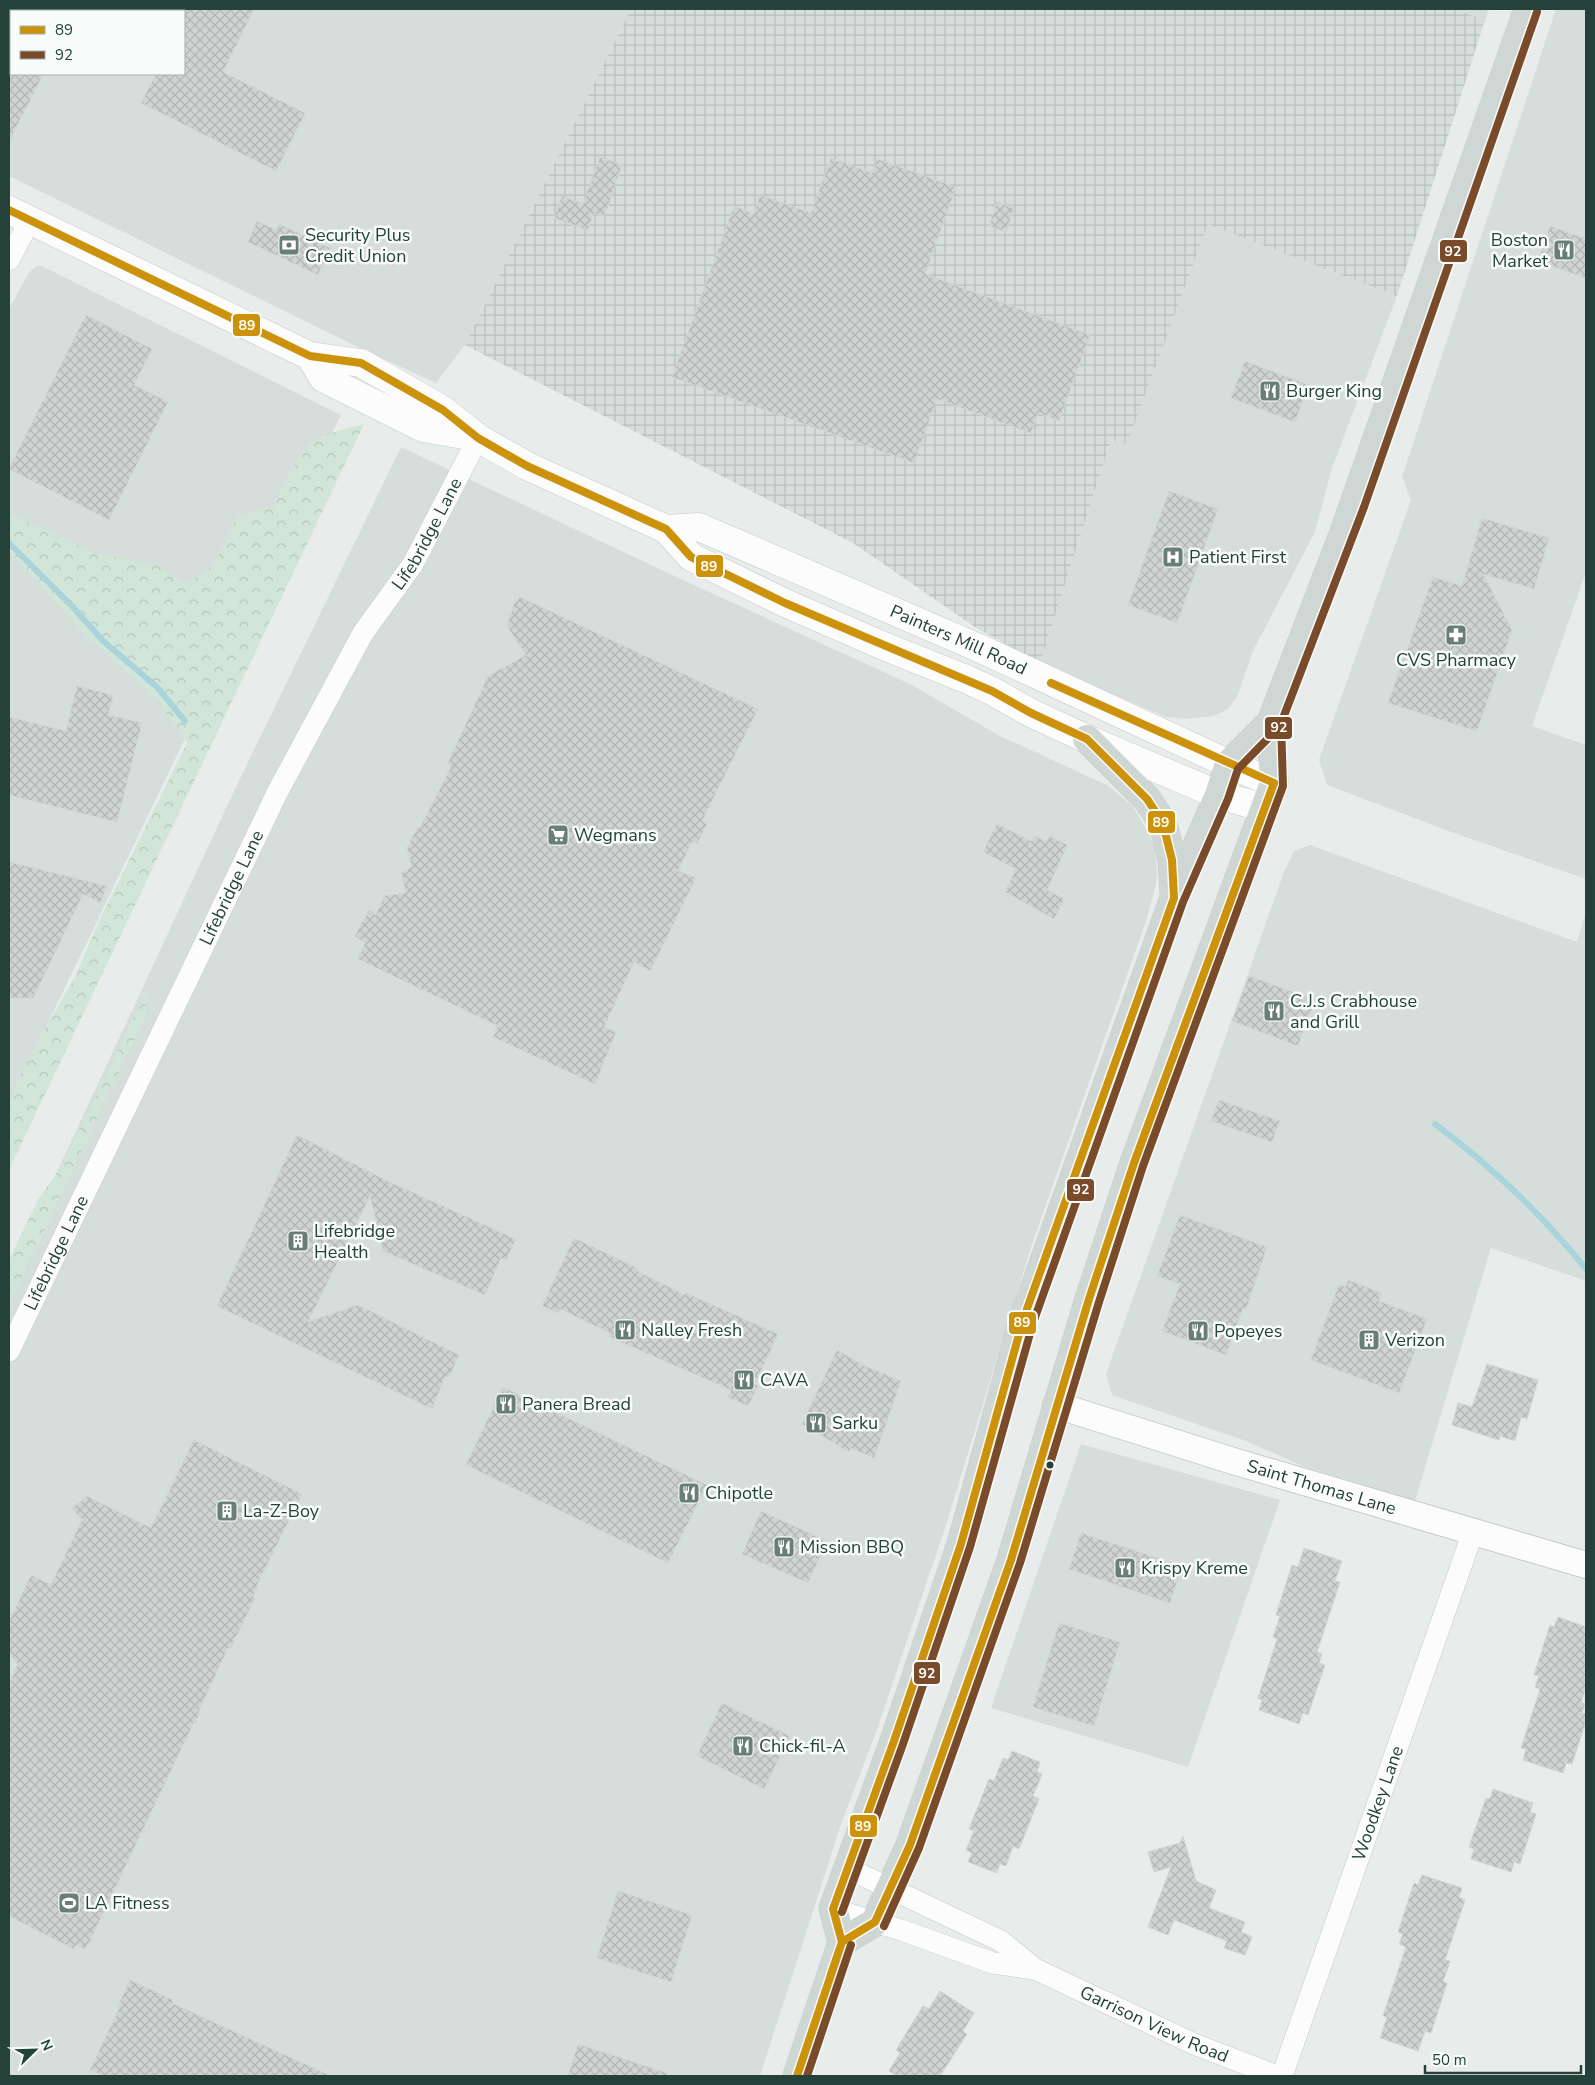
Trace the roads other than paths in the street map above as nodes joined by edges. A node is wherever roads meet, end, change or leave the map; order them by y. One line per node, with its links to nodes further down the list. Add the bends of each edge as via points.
1 (1528, 9): 6 (main road, via 1354,504)
2 (19, 215): 3 (street); 4 (main road, Painters Mill Road, via 310,356 361,363 443,410)
3 (9, 260)
4 (478, 438): 5 (main road, Painters Mill Road, via 527,466); 13 (street, Lifebridge Lane, via 418,556 363,633 277,793)
5 (666, 529): 7 (main road, Painters Mill Road, via 691,557 823,620 966,679); 8 (main road, Painters Mill Road, via 699,528 979,648)
6 (1271, 722): 8 (main road); 9 (main road)
7 (1087, 739): 10 (main road, Painters Mill Road); 12 (main road, via 1147,800 1159,817 1172,860)
8 (1229, 764): 9 (main road, Painters Mill Road); 10 (main road)
9 (1274, 783): 11 (main road)
10 (1219, 795): 11 (main road, Painters Mill Road); 12 (main road)
11 (1265, 808): 14 (main road, via 1134,1163)
12 (1174, 898): 17 (main road, via 1023,1320 961,1544)
13 (9, 1351)
14 (1056, 1405): 15 (street, Saint Thomas Lane); 18 (main road, via 1010,1560 910,1844)
15 (1473, 1532): 16 (street, Saint Thomas Lane); 25 (street, Woodkey Lane)
16 (1586, 1564)
17 (847, 1868): 18 (street, Garrison View Road); 19 (main road)
18 (889, 1889): 20 (main road); 22 (street, Garrison View Road, via 1000,1941)
19 (833, 1909): 20 (street, Garrison View Road); 21 (main road)
20 (875, 1922): 21 (main road); 22 (street, Garrison View Road, via 993,1963)
21 (842, 1942): 23 (main road)
22 (1034, 1969): 24 (street, Garrison View Road, via 1194,2044)
23 (797, 2076)
24 (1277, 2076)
25 (1282, 2076)

